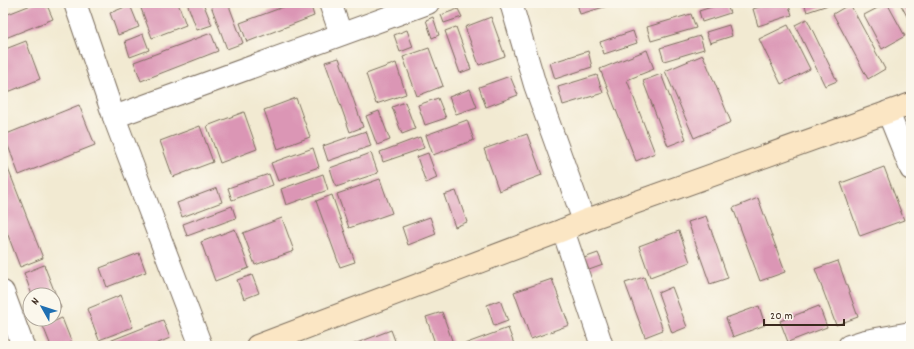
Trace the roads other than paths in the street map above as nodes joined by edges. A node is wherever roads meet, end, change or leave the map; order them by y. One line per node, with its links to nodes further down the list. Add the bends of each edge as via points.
1 (75, 3): 8 (street)
2 (330, 3): 5 (street)
3 (428, 3): 5 (street)
4 (511, 3): 10 (street, via 535,85)
5 (341, 34): 8 (street)
6 (911, 104): 7 (main road)
7 (888, 112): 9 (street); 10 (main road)
8 (114, 117): 15 (street)
9 (911, 169)
10 (584, 221): 11 (main road)
11 (563, 230): 16 (main road); 17 (street)
12 (3, 292): 14 (street)
13 (911, 333): 18 (street)
14 (23, 346)
15 (201, 346)
16 (257, 346)
17 (602, 346)
18 (849, 346)

